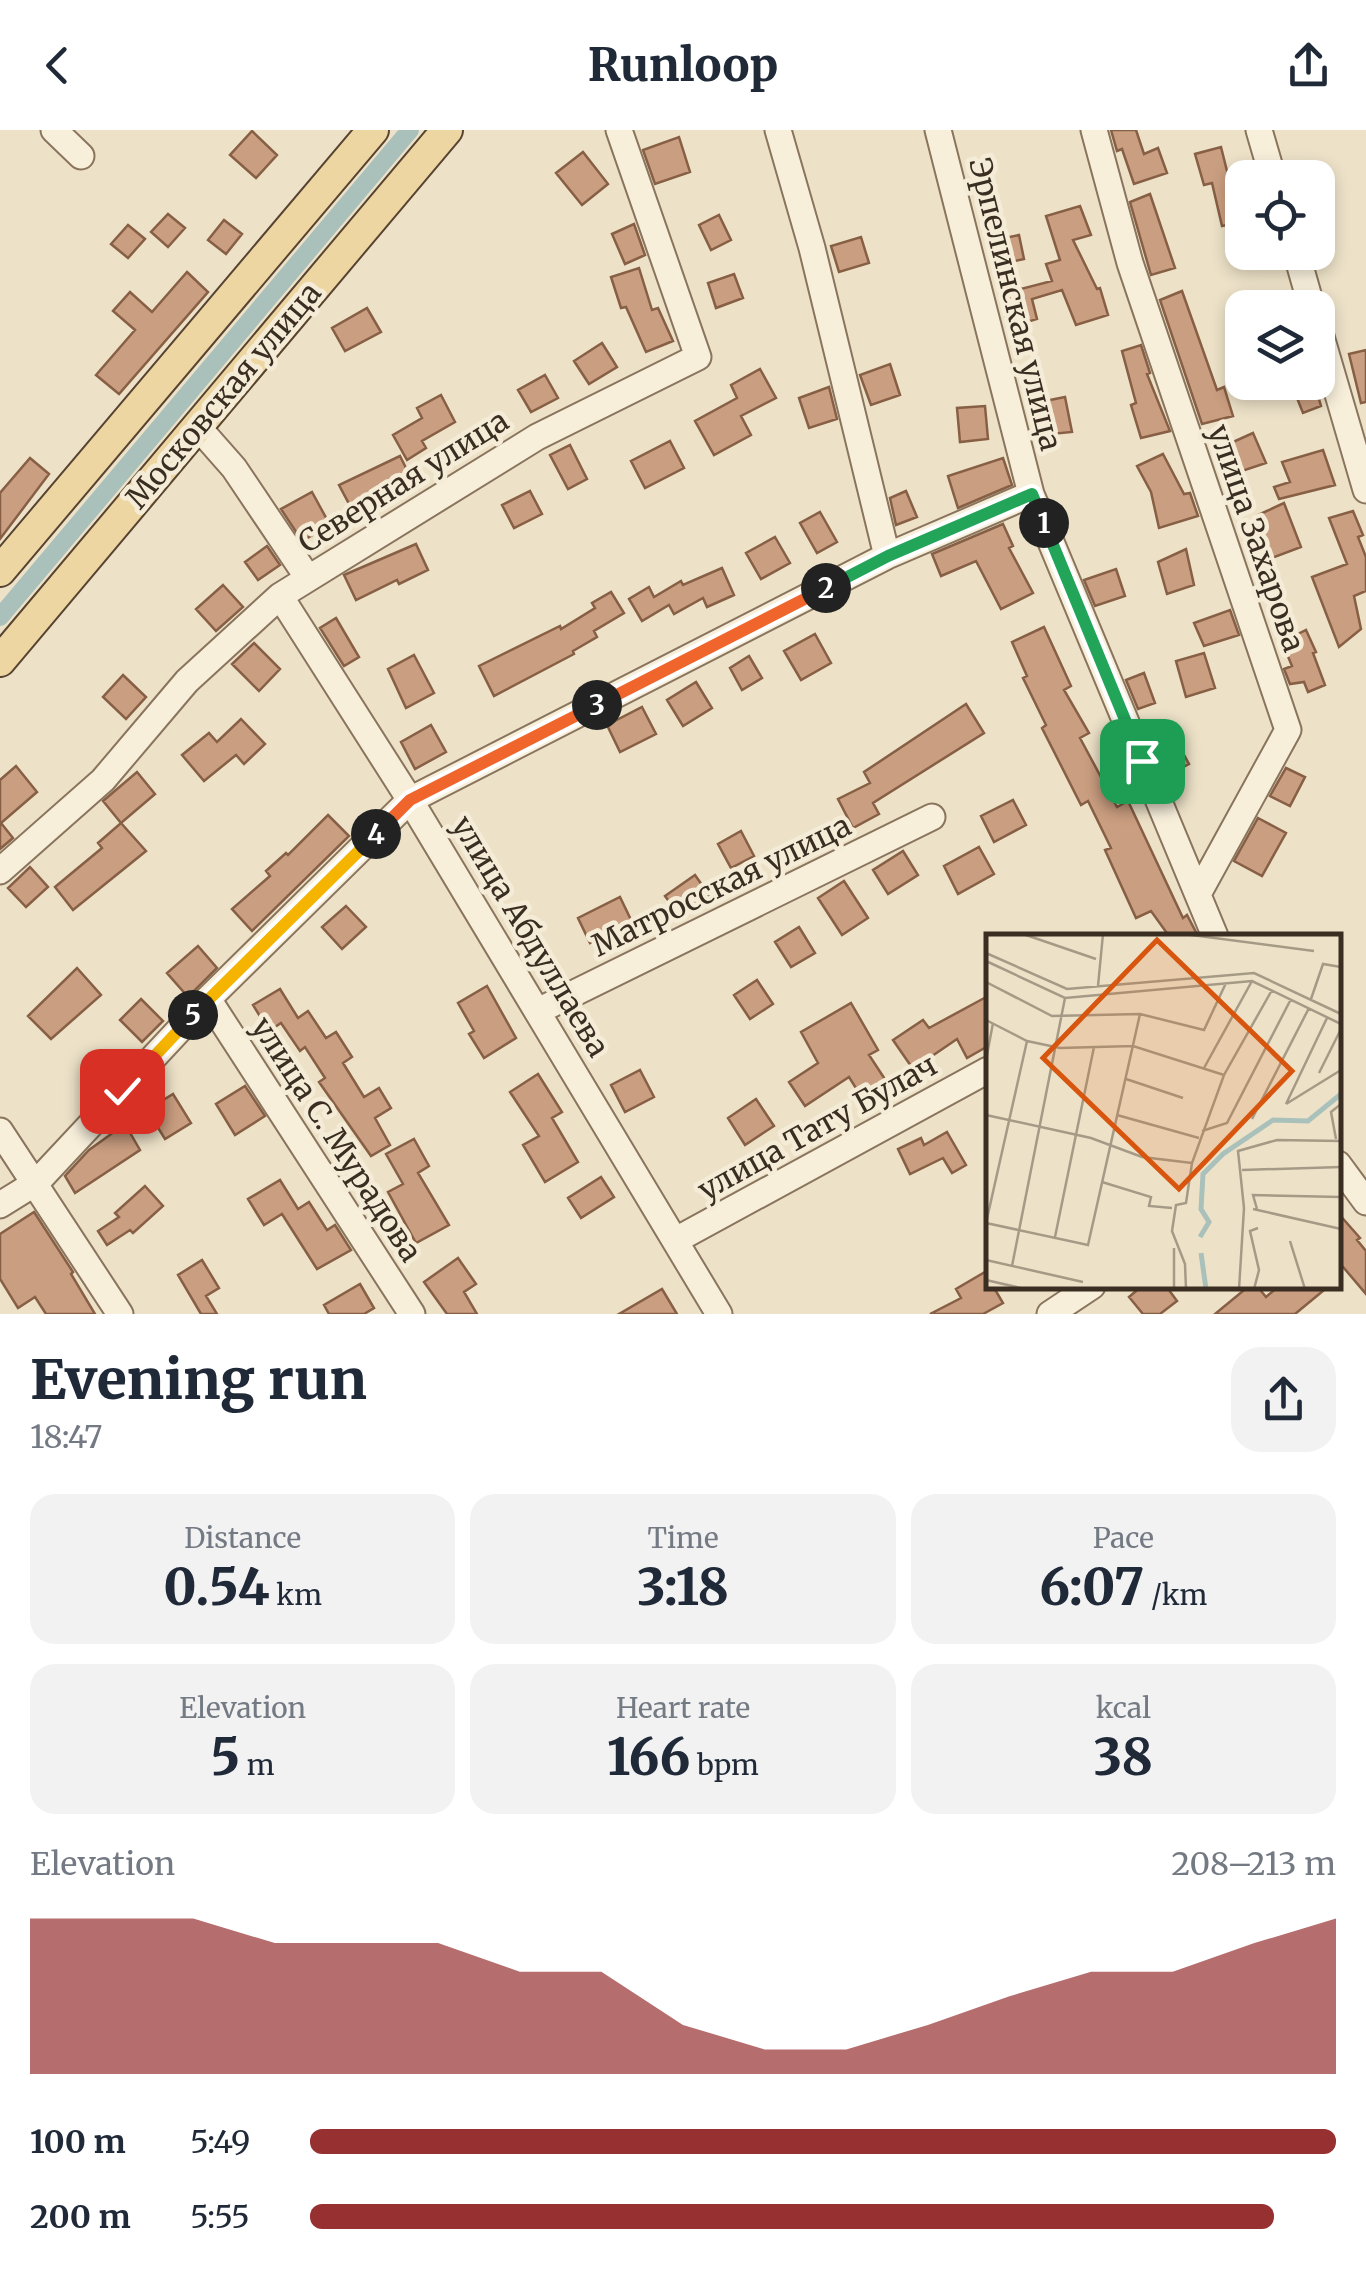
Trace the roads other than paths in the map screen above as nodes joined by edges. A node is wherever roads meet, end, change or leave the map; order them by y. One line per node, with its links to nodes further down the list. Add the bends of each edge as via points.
1 (54, 130): 9 (street)
2 (373, 130): 16 (main road, Московская улица)
3 (447, 130): 12 (main road, Московская улица)
4 (619, 130): 17 (street, Северная улица, via 698,357 537,436)
5 (778, 130): 15 (street)
6 (938, 130): 14 (street, Эрпелинская улица)
7 (1094, 130): 23 (street, улица Захарова, via 1130,262 1288,730)
8 (1259, 130): 10 (street)
9 (82, 156)
10 (1268, 160)
11 (1335, 384): 13 (street)
12 (197, 426): 17 (street, via 234,468); 19 (main road, Московская улица)
13 (1366, 490)
14 (1032, 494): 15 (street); 23 (street, Эрпелинская улица)
15 (888, 556): 20 (street)
16 (0, 571)
17 (308, 578): 18 (street, Северная улица)
18 (280, 596): 20 (street, улица Абдуллаева); 22 (street, Северная улица, via 187,681 103,780)
19 (0, 661)
20 (410, 800): 25 (street); 26 (street, улица Абдуллаева)
21 (932, 817): 26 (street, Матросская улица)
22 (0, 871)
23 (1198, 894): 24 (street, Эрпелинская улица)
24 (1214, 934)
25 (208, 999): 30 (street); 36 (street, улица С. Мурадова)
26 (538, 1011): 33 (street, улица Абдуллаева)
27 (986, 1071): 33 (street, улица Тату Булач)
28 (0, 1130): 30 (street)
29 (1341, 1168): 31 (street)
30 (36, 1182): 32 (street); 35 (street)
31 (1366, 1202)
32 (0, 1205)
33 (676, 1240): 37 (street, улица Абдуллаева)
34 (1088, 1289): 38 (street)
35 (120, 1314)
36 (412, 1314)
37 (719, 1314)
38 (1050, 1314)

